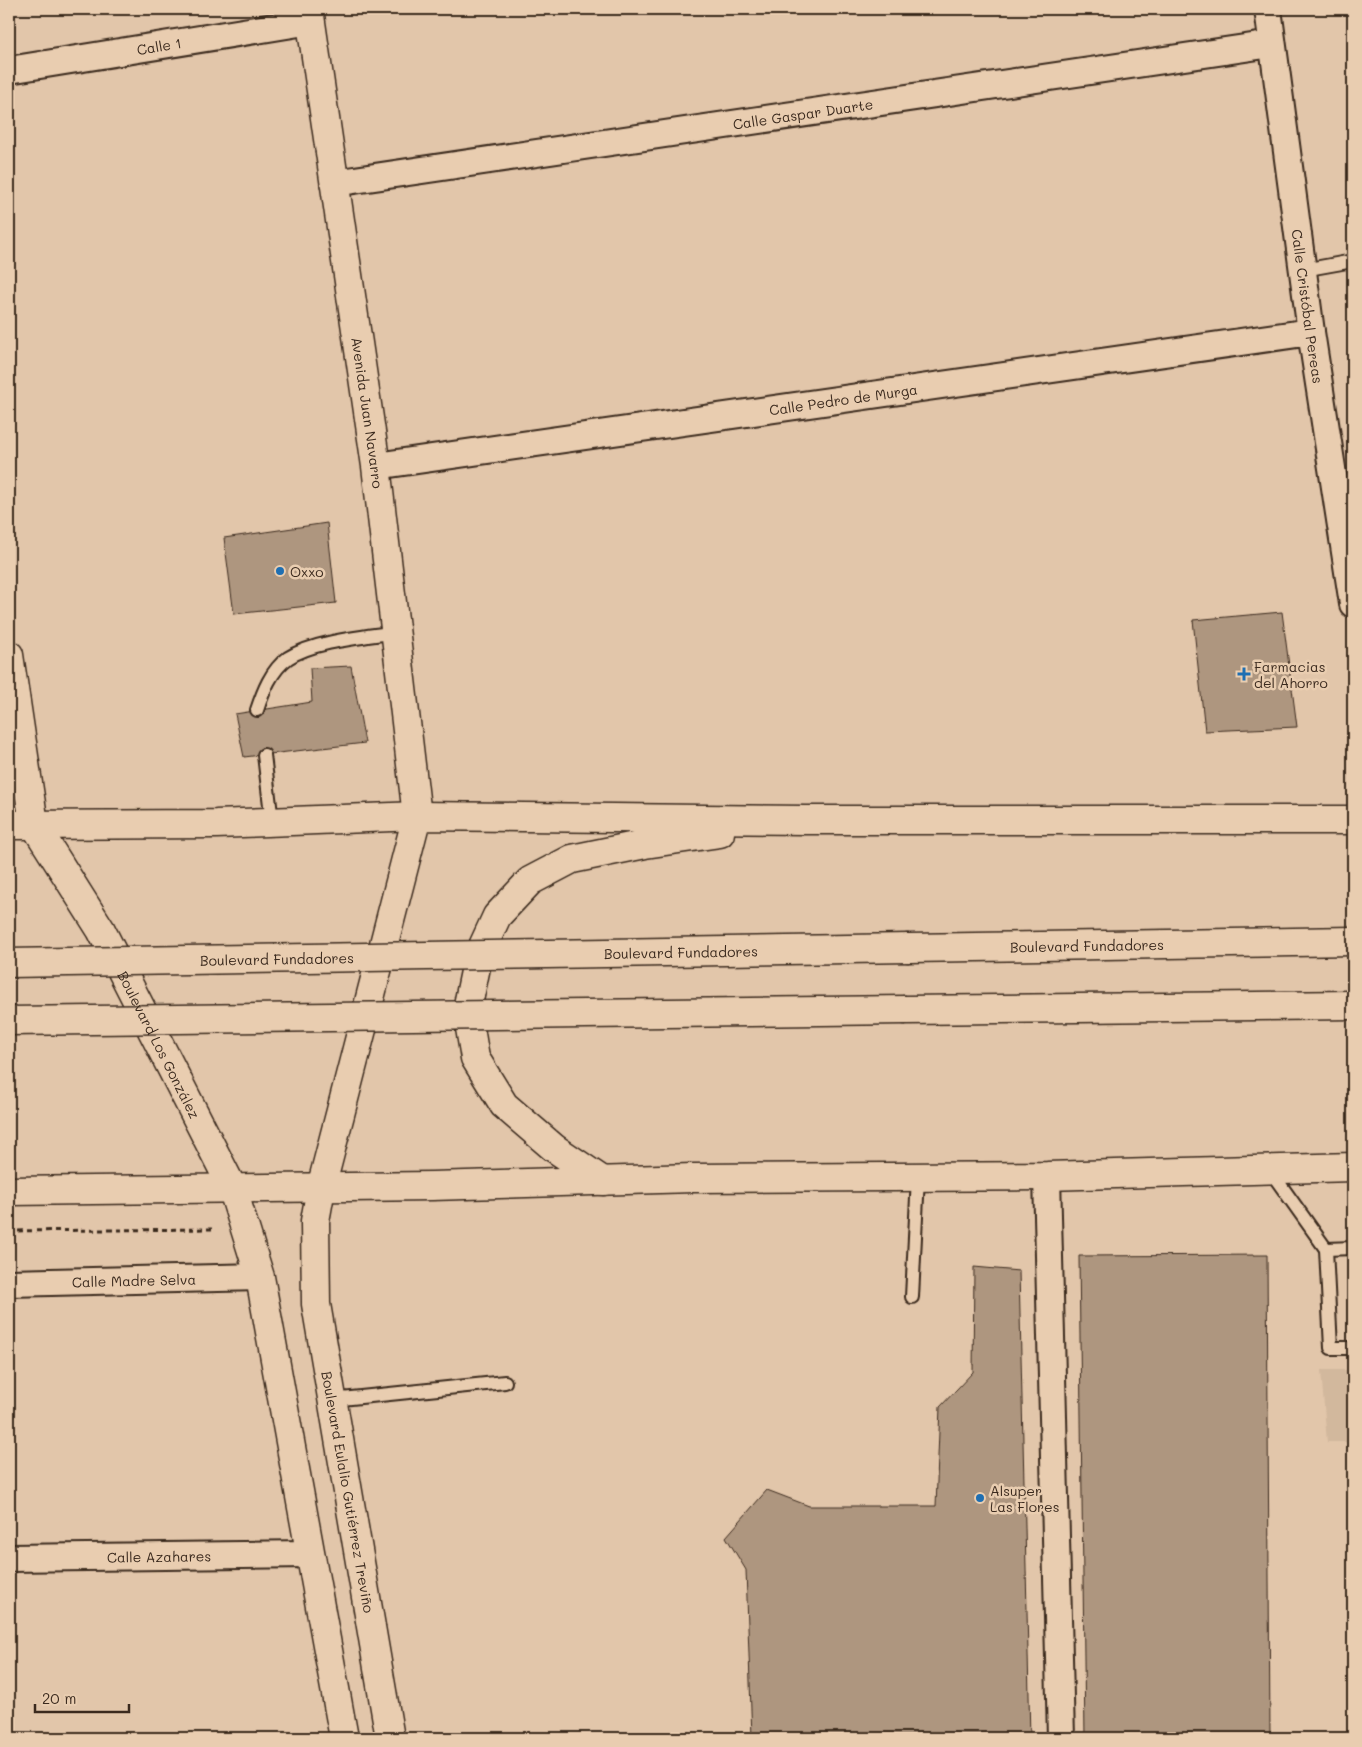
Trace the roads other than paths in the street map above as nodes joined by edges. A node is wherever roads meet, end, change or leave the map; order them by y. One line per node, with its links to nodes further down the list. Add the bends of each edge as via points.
1 (1268, 9): 3 (street, Calle Cristóbal Pereas)
2 (310, 15): 4 (street, Calle 1); 5 (main road, Avenida Juan Navarro)
3 (1272, 44): 5 (street, Calle Gaspar Duarte); 7 (street, Calle Cristóbal Pereas)
4 (9, 70)
5 (334, 183): 9 (main road, Avenida Juan Navarro)
6 (1353, 261): 7 (lane)
7 (1303, 270): 8 (street, Calle Cristóbal Pereas)
8 (1311, 332): 9 (street, Calle Pedro de Murga); 10 (street, Calle Cristóbal Pereas)
9 (376, 466): 11 (main road, Avenida Juan Navarro)
10 (1353, 604)
11 (396, 632): 13 (lane, via 315,646 288,659 273,675); 15 (main road, Avenida Juan Navarro)
12 (9, 655): 19 (main road)
13 (257, 710)
14 (264, 755): 18 (lane)
15 (417, 816): 16 (main road); 18 (main road); 30 (main road)
16 (806, 820): 17 (main road); 28 (main road, via 645,844 572,859 530,881 497,916 478,957 467,1010 476,1058 504,1105 554,1148)
17 (1353, 820)
18 (272, 822): 19 (main road)
19 (22, 825): 29 (main road, Boulevard Los González, via 101,930)
20 (1353, 941): 21 (main road, Boulevard Fundadores, bridge)
21 (9, 963)
22 (1353, 1005): 23 (main road, bridge)
23 (9, 1022)
24 (1353, 1167): 25 (main road)
25 (1269, 1169): 26 (main road); 33 (lane)
26 (1047, 1176): 27 (main road); 44 (street)
27 (918, 1177): 28 (main road); 36 (lane)
28 (603, 1181): 30 (main road)
29 (232, 1187): 30 (main road); 31 (main road); 34 (main road, Boulevard Los González)
30 (321, 1188): 39 (main road, Boulevard Eulalio Gutiérrez Treviño, via 315,1221 316,1304)
31 (9, 1191)
32 (1353, 1248): 33 (lane)
33 (1326, 1249): 37 (lane, via 1331,1348)
34 (260, 1277): 35 (street, Calle Madre Selva); 40 (main road)
35 (9, 1283)
36 (912, 1296)
37 (1353, 1348)
38 (505, 1382): 39 (lane)
39 (332, 1400): 43 (main road, Boulevard Eulalio Gutiérrez Treviño)
40 (310, 1554): 41 (street, Calle Azahares); 42 (main road)
41 (9, 1558)
42 (344, 1738)
43 (390, 1738)
44 (1061, 1738)

